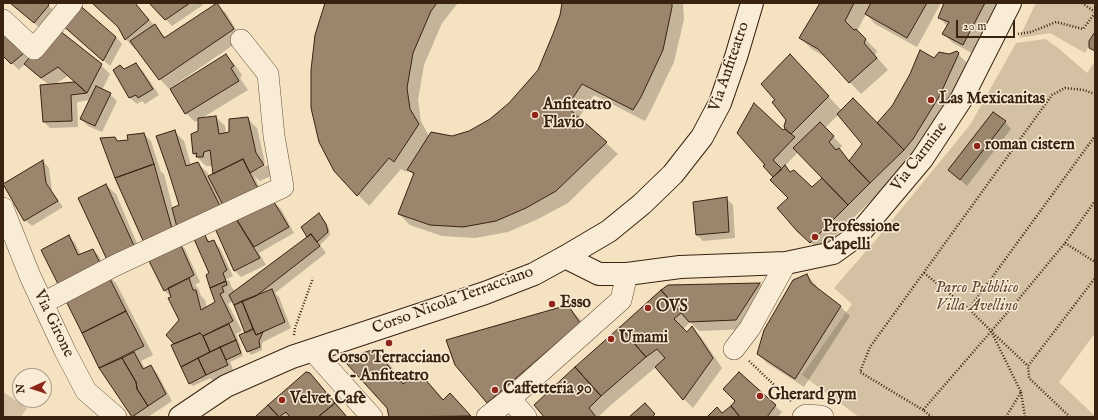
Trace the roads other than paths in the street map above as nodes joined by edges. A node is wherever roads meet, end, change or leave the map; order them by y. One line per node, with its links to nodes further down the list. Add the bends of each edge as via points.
1 (72, 3): 4 (street, via 34,49)
2 (752, 3): 7 (main road, Via Anfiteatro, via 720,102 702,137 673,174 642,204 610,231)
3 (1010, 3): 8 (main road, Via Carmine, via 962,98 922,159 858,235 833,254)
4 (3, 20)
5 (240, 40): 10 (street, via 268,74 274,136 283,187)
6 (6, 213): 10 (street, Via Girone)
7 (565, 257): 9 (main road, via 599,274); 11 (main road, Corso Nicola Terracciano, via 534,274 485,293)
8 (786, 263): 9 (main road, via 680,267); 12 (street, via 750,328)
9 (627, 274): 13 (street, via 621,300)
10 (43, 303): 14 (street, Via Girone, via 86,390)
11 (312, 350): 15 (main road, Corso Nicola Terracciano, via 226,386); 16 (street)
12 (742, 352)
13 (510, 399): 17 (street); 18 (street)
14 (116, 417)
15 (180, 417)
16 (372, 417)
17 (487, 417)
18 (526, 417)

